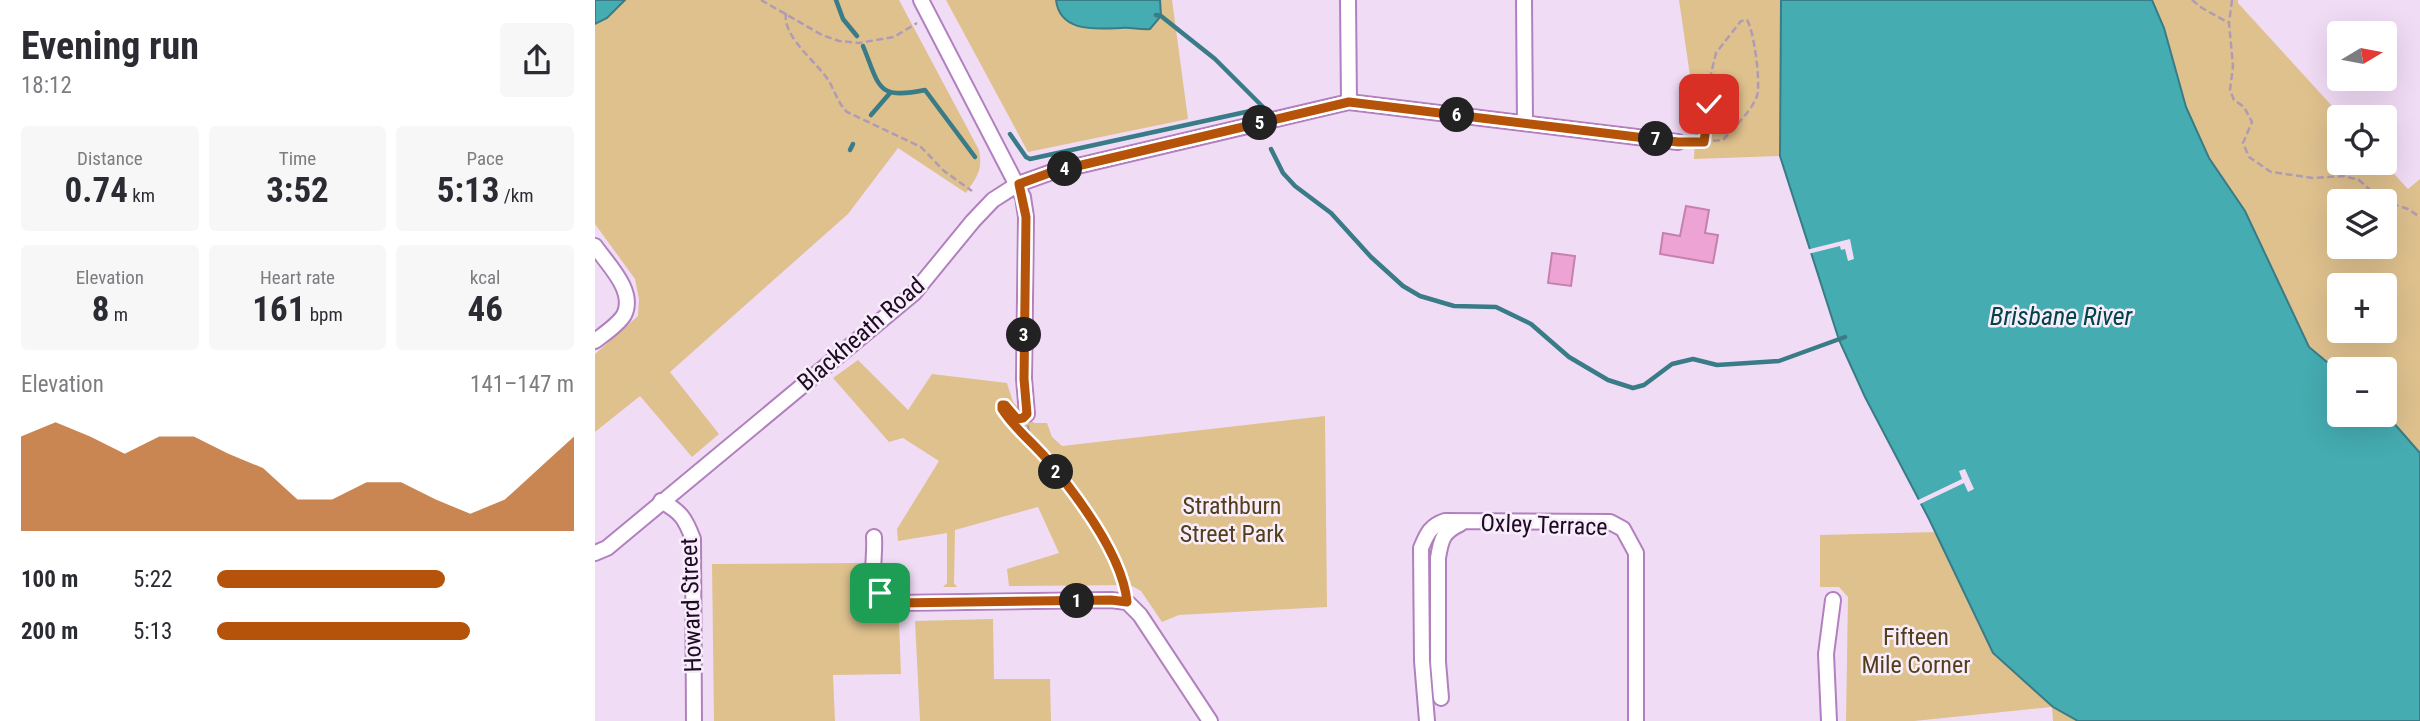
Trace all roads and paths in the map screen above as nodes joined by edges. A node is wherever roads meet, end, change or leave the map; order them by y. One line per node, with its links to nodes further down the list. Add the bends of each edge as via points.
1 (761, 0): 7 (path)
2 (921, 0): 8 (street)
3 (1348, 0): 10 (street)
4 (1524, 0): 11 (street)
5 (2192, 0): 9 (path)
6 (2232, 0): 9 (path)
7 (786, 13): 8 (path, via 822,35 859,43 894,37); 15 (path, via 792,34 848,112 921,147)
8 (929, 15): 14 (street)
9 (2229, 23): 16 (path, via 2231,90 2252,122 2243,143 2249,157 2271,172 2359,180 2381,200)
10 (1349, 102): 11 (street, Blackheath Road); 14 (street, Blackheath Road, via 1052,172)
11 (1525, 123): 12 (street, Blackheath Road)
12 (1678, 142): 13 (path)
13 (1704, 142): 13 (path, via 1723,139 1758,95 1752,27 1747,20 1741,21 1716,53)
14 (1019, 184): 19 (street, via 1026,217); 20 (street, Blackheath Road, via 989,205 914,293)
15 (972, 191)
16 (2420, 217)
17 (595, 246): 18 (street, via 625,290 628,303 623,317)
18 (595, 341)
19 (1027, 414): 25 (path, via 1017,419 1002,407 1046,458 1103,539 1125,585)
20 (661, 501): 23 (street, Blackheath Road); 29 (street, Howard Street, via 678,511 693,539)
21 (1465, 522): 26 (street, Oxley Terrace, via 1434,525 1422,548); 27 (street, Oxley Terrace, via 1446,531 1441,541); 32 (street, Oxley Terrace, via 1610,522 1623,529 1636,553)
22 (874, 537): 25 (street, via 874,583 880,593 898,603)
23 (595, 553)
24 (1833, 600): 33 (street, via 1826,654)
25 (1127, 602): 30 (street)
26 (1422, 661): 27 (street); 31 (street, Oxley Terrace)
27 (1438, 662): 28 (street, Oxley Terrace)
28 (1441, 698)
29 (695, 721)
30 (1210, 721)
31 (1427, 721)
32 (1636, 721)
33 (1829, 721)

